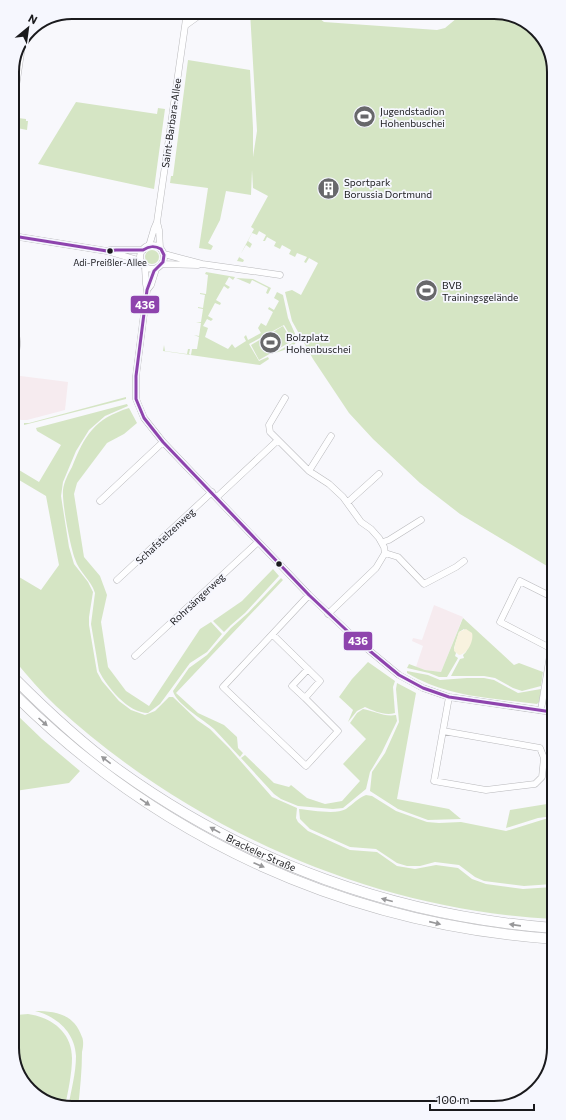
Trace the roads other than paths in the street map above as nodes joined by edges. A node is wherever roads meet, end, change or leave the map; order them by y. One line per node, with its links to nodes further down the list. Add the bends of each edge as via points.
1 (186, 19): 3 (street, Saint-Barbara-Allee)
2 (194, 19): 3 (street)
3 (186, 25): 4 (street, Saint-Barbara-Allee)
4 (157, 222): 6 (street, Saint-Barbara-Allee); 7 (street, Saint-Barbara-Allee)
5 (19, 237): 9 (street)
6 (148, 246): 7 (street); 8 (street)
7 (160, 248): 10 (street)
8 (143, 250): 9 (street); 11 (street)
9 (107, 251): 11 (street)
10 (164, 254): 12 (street); 13 (street)
11 (141, 261): 14 (street)
12 (162, 264): 13 (street); 15 (street)
13 (202, 264): 16 (street)
14 (145, 267): 15 (street); 17 (street)
15 (156, 269): 17 (street)
16 (280, 275)
17 (147, 290): 21 (street, via 136,376 136,399 144,418)
18 (285, 398): 20 (street, via 269,425 270,432)
19 (331, 436): 22 (street)
20 (278, 440): 22 (street); 25 (street)
21 (163, 442): 24 (street); 26 (street)
22 (309, 471): 27 (street, via 329,484)
23 (379, 474): 27 (street)
24 (212, 492): 25 (street); 33 (street, Schafstelzenweg)
25 (217, 497): 29 (street)
26 (100, 501)
27 (348, 502): 30 (street, via 361,522 376,533)
28 (421, 520): 30 (street)
29 (258, 542): 35 (street); 39 (street, Rohrsängerweg)
30 (382, 542): 31 (street)
31 (384, 553): 32 (street, via 398,557 424,584); 36 (street, via 370,575)
32 (464, 561)
33 (117, 580)
34 (547, 594): 38 (street, via 520,581 500,622)
35 (309, 595): 36 (street); 37 (street)
36 (328, 614): 43 (street, via 399,675 423,688)
37 (272, 635): 40 (street); 44 (street, via 223,687 306,766 338,731)
38 (547, 647)
39 (135, 656)
40 (308, 669): 44 (street, via 320,681); 44 (street, via 292,686)
41 (547, 673): 46 (street)
42 (19, 683): 49 (highway, Brackeler Straße, one-way to 42, via 446,914 384,899 314,876 269,857 199,822 119,770 68,730)
43 (449, 697): 46 (street); 48 (street)
44 (305, 698)
45 (19, 699): 50 (highway, Brackeler Straße, one-way to 50, via 77,752 112,779 187,828 252,862 309,886 380,910 448,926)
46 (541, 710): 47 (street)
47 (547, 711)
48 (443, 731): 48 (street, via 434,781 486,790 535,784 542,777 544,758 540,748)
49 (547, 927)
50 (547, 938)

